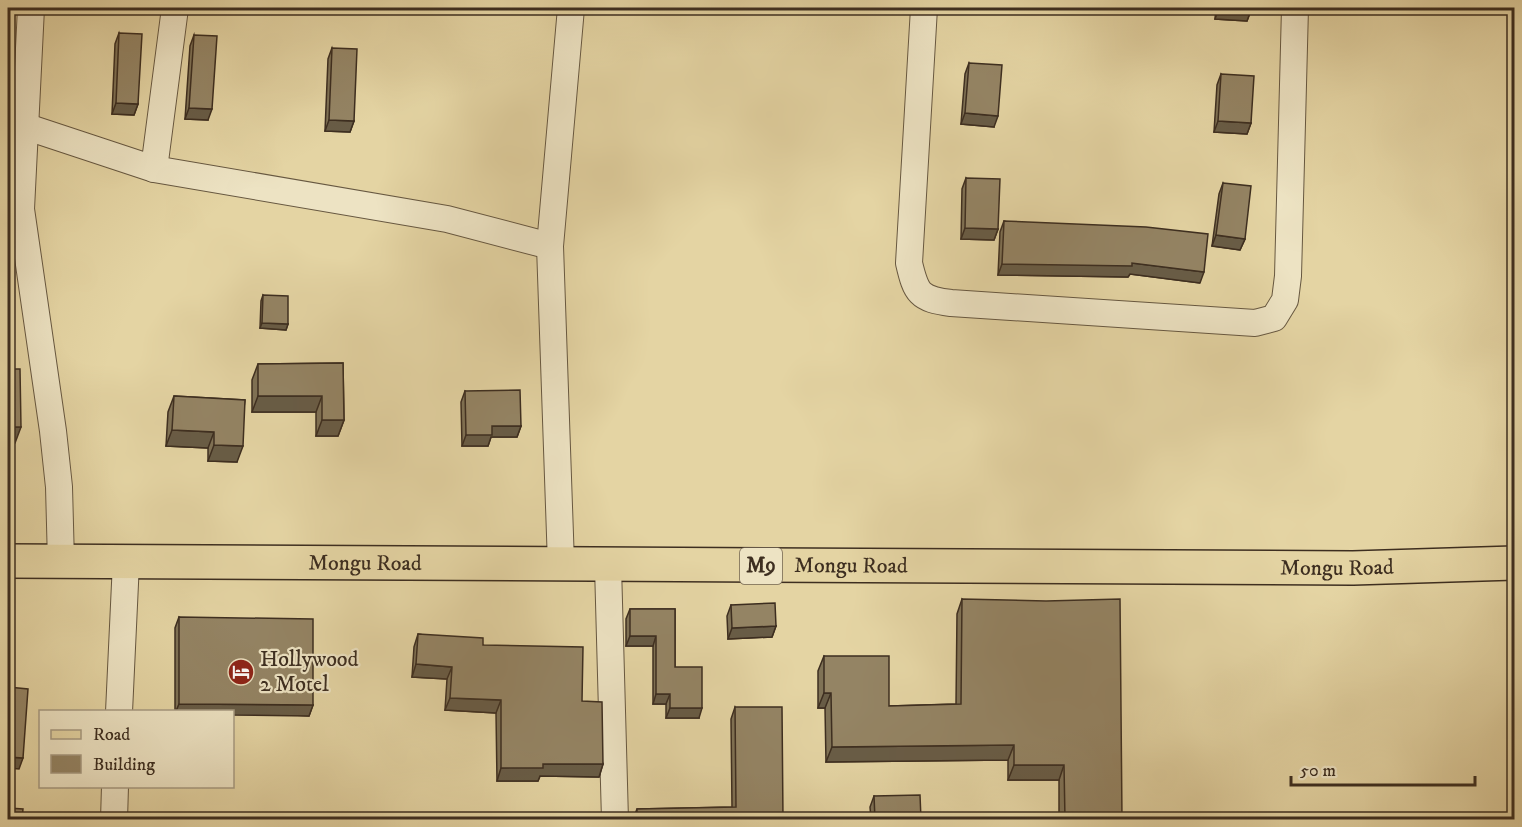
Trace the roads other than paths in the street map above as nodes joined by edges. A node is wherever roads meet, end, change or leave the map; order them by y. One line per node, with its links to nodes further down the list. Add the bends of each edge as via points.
1 (31, 8): 6 (street)
2 (175, 8): 7 (street)
3 (571, 8): 9 (street)
4 (924, 8): 5 (street, via 909,263 914,287 931,301 1254,323 1274,318 1285,300)
5 (1294, 8)
6 (24, 126): 7 (street); 8 (street)
7 (154, 169): 9 (street, via 447,219)
8 (14, 204): 11 (street, via 53,431)
9 (550, 246): 14 (street)
10 (8, 561): 11 (main road, Mongu Road / M9)
11 (61, 562): 12 (main road, Mongu Road / M9)
12 (126, 562): 14 (main road, Mongu Road / M9); 16 (street)
13 (1515, 563): 15 (main road, Mongu Road / M9, via 1353,568)
14 (561, 564): 15 (main road, Mongu Road / M9)
15 (608, 566): 19 (street)
16 (119, 710)
17 (115, 788): 18 (street)
18 (114, 819)
19 (615, 819)

